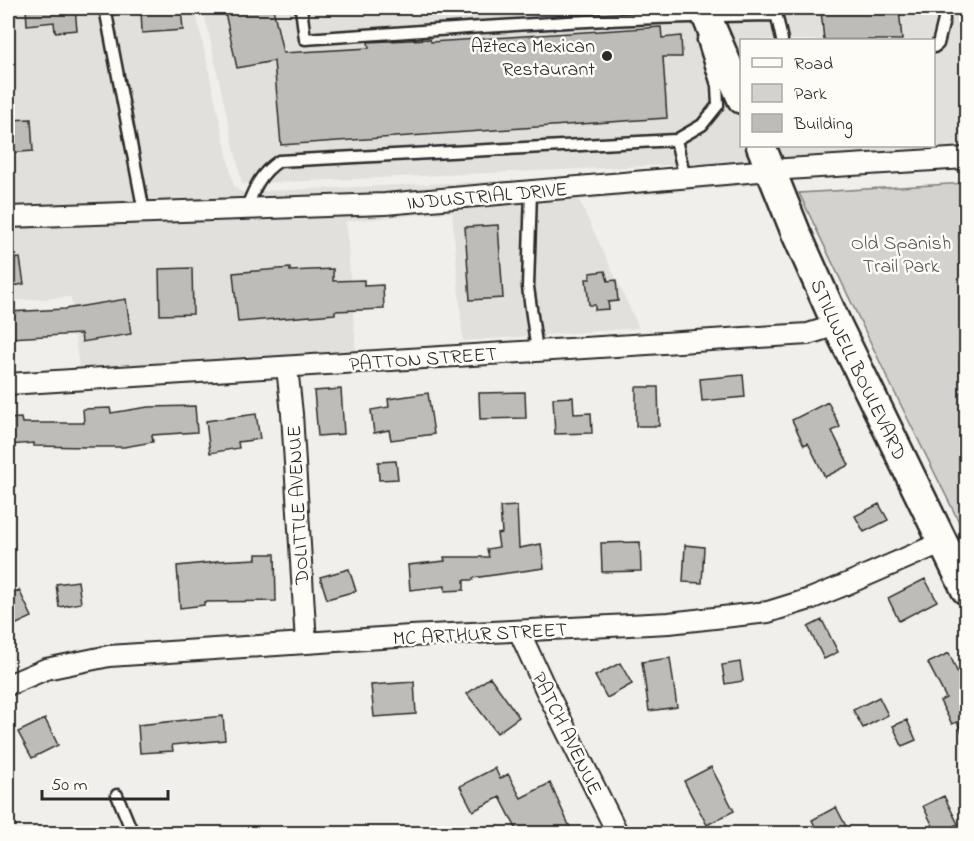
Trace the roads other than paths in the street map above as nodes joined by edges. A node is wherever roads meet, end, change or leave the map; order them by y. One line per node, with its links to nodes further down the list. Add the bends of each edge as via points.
1 (105, 8): 15 (lane)
2 (302, 8): 5 (lane, via 305,39)
3 (943, 8): 7 (lane, via 942,28)
4 (776, 11): 5 (lane); 6 (lane)
5 (698, 12): 8 (street); 9 (lane, via 717,85 718,105 702,125)
6 (782, 39)
7 (935, 46)
8 (740, 97)
9 (676, 140): 12 (lane); 14 (lane, via 279,161 258,180)
10 (766, 158): 11 (street, INDUSTRIAL DRIVE); 12 (street, INDUSTRIAL DRIVE); 17 (street, STILLWELL BOULEVARD)
11 (966, 158)
12 (685, 178): 13 (street, INDUSTRIAL DRIVE)
13 (531, 191): 14 (street, INDUSTRIAL DRIVE, via 385,204); 18 (lane, via 528,288)
14 (246, 208): 15 (street, INDUSTRIAL DRIVE)
15 (144, 212): 16 (street, INDUSTRIAL DRIVE)
16 (8, 217)
17 (837, 325): 18 (street, PATTON STREET, via 808,334); 21 (street, STILLWELL BOULEVARD)
18 (537, 351): 19 (street, PATTON STREET)
19 (287, 367): 20 (street, PATTON STREET); 24 (street, DOLITTLE AVENUE)
20 (8, 384)
21 (943, 542): 22 (street, STILLWELL BOULEVARD); 23 (street, MC ARTHUR STREET, via 831,591 768,612 669,623)
22 (966, 590)
23 (519, 631): 24 (street, MC ARTHUR STREET); 28 (street, PATCH AVENUE)
24 (306, 643): 25 (street, MC ARTHUR STREET, via 109,656 46,669)
25 (8, 686)
26 (117, 795): 27 (lane)
27 (133, 834)
28 (618, 834)

